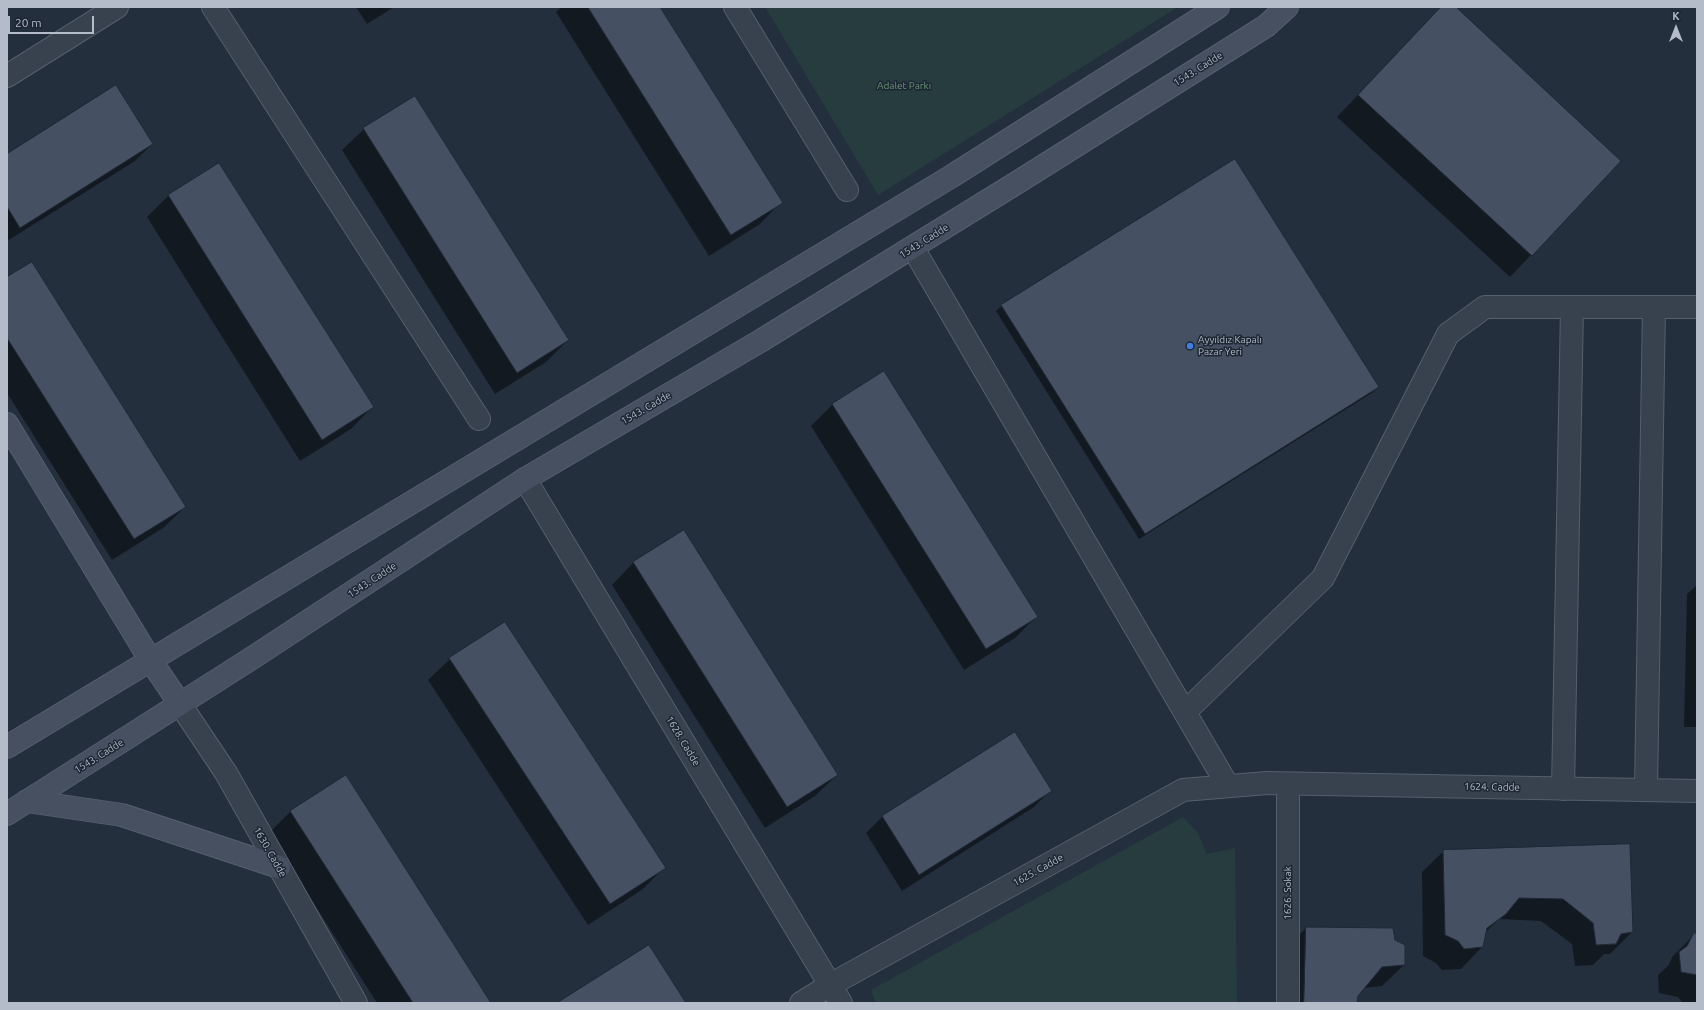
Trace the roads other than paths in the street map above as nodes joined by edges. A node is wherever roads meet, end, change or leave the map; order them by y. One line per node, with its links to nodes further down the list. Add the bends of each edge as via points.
1 (117, 7): 6 (street)
2 (213, 7): 12 (street)
3 (735, 7): 7 (street)
4 (1218, 7): 15 (main road, via 946,180)
5 (1287, 7): 8 (main road, 1543. Cadde, via 1266,26)
6 (7, 76)
7 (847, 190)
8 (912, 248): 14 (main road, 1543. Cadde, via 762,340); 17 (street)
9 (1572, 307): 10 (street); 17 (street, via 1485,307 1448,334 1324,578); 21 (street)
10 (1654, 307): 11 (street); 22 (street)
11 (1697, 307)
12 (479, 419)
13 (7, 424): 15 (main road)
14 (525, 479): 16 (main road, 1543. Cadde); 27 (street, 1628. Cadde)
15 (151, 661): 16 (main road); 18 (main road)
16 (180, 704): 24 (main road, 1543. Cadde); 26 (street, 1630. Cadde, via 226,773)
17 (1185, 712): 20 (street)
18 (7, 747)
19 (1288, 784): 20 (street, 1625. Cadde); 21 (street, 1624. Cadde); 30 (street, 1626. Sokak)
20 (1228, 786): 27 (street, 1625. Cadde, via 1183,790)
21 (1563, 789): 22 (street, 1624. Cadde)
22 (1646, 790): 23 (street, 1624. Cadde)
23 (1697, 791)
24 (27, 801): 25 (main road, 1543. Cadde); 26 (main road, via 122,815)
25 (7, 814)
26 (279, 867): 28 (street, 1630. Cadde)
27 (835, 994): 29 (street, 1625. Cadde)
28 (356, 1003)
29 (801, 1003)
30 (1288, 1003)

